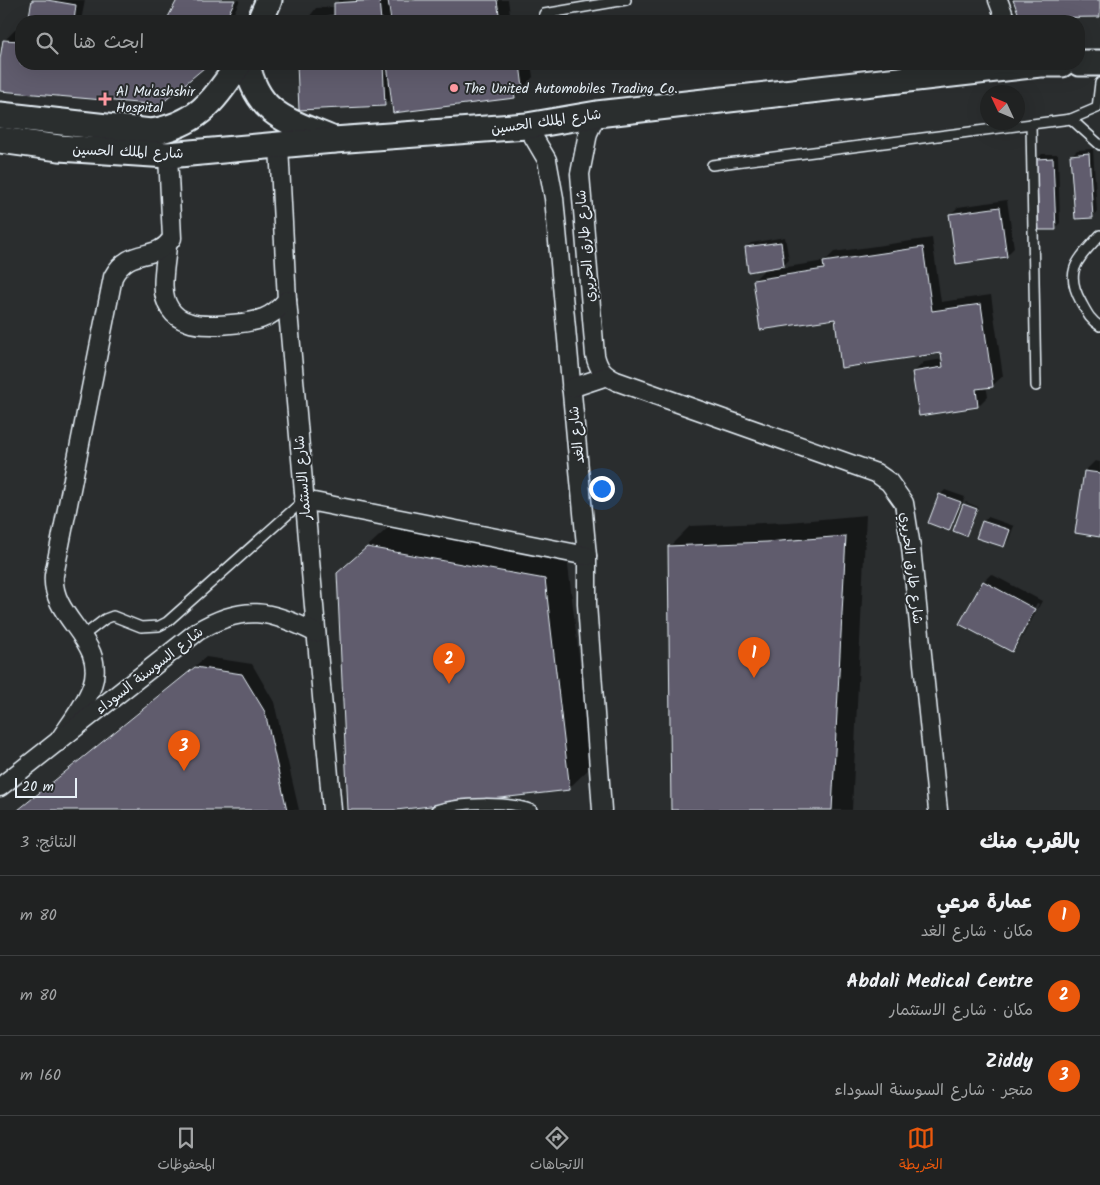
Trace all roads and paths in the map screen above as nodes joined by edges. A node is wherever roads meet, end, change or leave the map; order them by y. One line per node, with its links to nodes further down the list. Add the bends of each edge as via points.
1 (269, 0): 5 (main road)
2 (626, 0): 4 (lane)
3 (998, 0): 6 (street)
4 (544, 14)
5 (263, 15)
6 (1004, 15)
7 (1085, 63): 8 (main road)
8 (1100, 63)
9 (235, 70): 14 (main road, شارع الملك الحسين, via 213,100 197,115 183,124 152,132)
10 (249, 70): 19 (main road, via 254,88 268,109 283,120)
11 (987, 70): 13 (main road, شارع الملك الحسين)
12 (1100, 83): 15 (lane, via 1097,108)
13 (597, 114): 17 (main road, شارع الملك الحسين); 28 (street, شارع طارق الحريري, via 582,154 580,196 595,354 598,366)
14 (0, 115)
15 (1071, 119): 16 (lane); 20 (lane)
16 (1031, 124): 23 (lane); 29 (lane)
17 (528, 126): 19 (main road, شارع الملك الحسين); 30 (street, شارع الغد, via 552,178)
18 (0, 140): 22 (main road, شارع الملك الحسين, via 59,148)
19 (334, 140): 21 (main road, شارع الملك الحسين)
20 (1100, 145)
21 (279, 146): 22 (main road, شارع الملك الحسين); 26 (street, شارع الاستثمار)
22 (168, 155): 25 (street, via 172,238)
23 (712, 165)
24 (1100, 235): 27 (lane, via 1077,261 1072,272 1074,289 1091,320)
25 (167, 245): 26 (street, via 165,299 178,318 200,325 262,319); 34 (street, via 130,258 113,277 54,585 58,604)
26 (287, 300): 31 (street, شارع الاستثمار)
27 (1100, 326)
28 (607, 376): 30 (street); 41 (street, شارع طارق الحريري, via 876,473 899,493 904,503 911,547)
29 (1036, 386)
30 (571, 388): 32 (street, شارع الغد)
31 (304, 500): 32 (street); 33 (street, شارع الاستثمار); 34 (lane, via 167,622 141,627 118,617 109,617)
32 (588, 556): 40 (street, شارع الغد, via 587,604)
33 (316, 633): 35 (street, شارع السوسنة السوداء, via 279,616 259,612 216,620); 37 (street, شارع الاستثمار)
34 (83, 636): 35 (street, via 94,659 92,686)
35 (58, 742): 36 (street, شارع السوسنة السوداء)
36 (0, 787)
37 (332, 810)
38 (436, 810): 39 (lane, via 506,803)
39 (532, 810)
40 (602, 810)
41 (938, 810)

